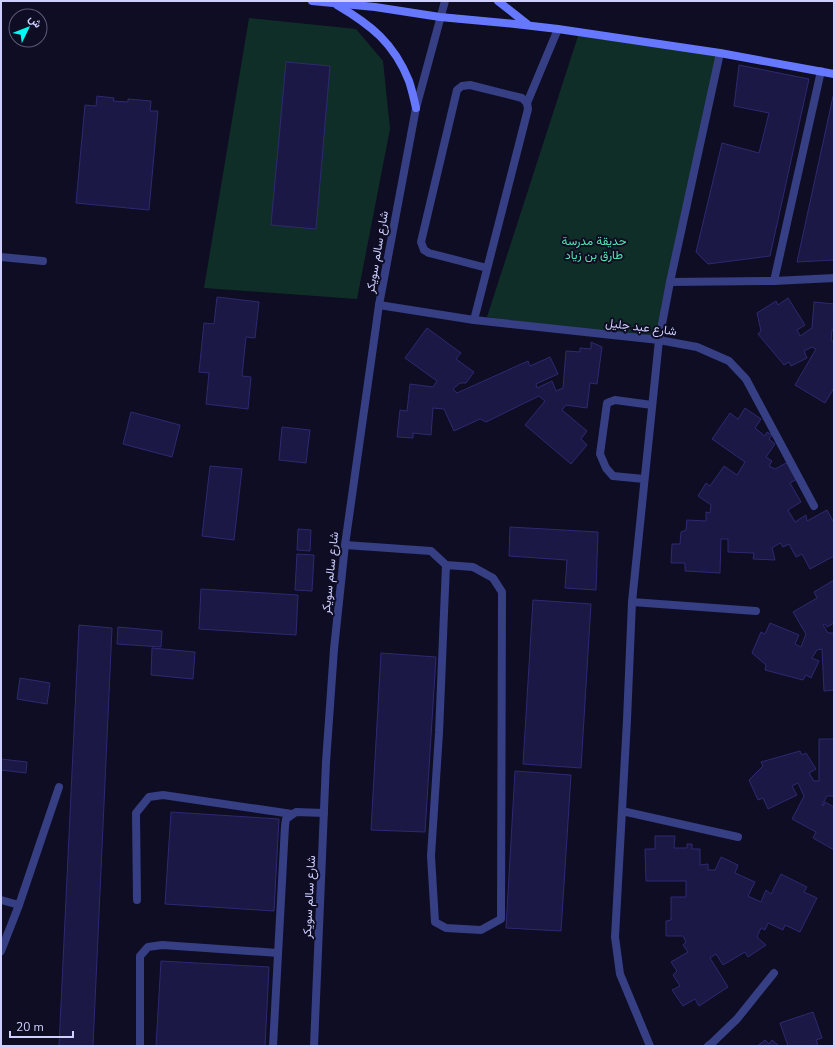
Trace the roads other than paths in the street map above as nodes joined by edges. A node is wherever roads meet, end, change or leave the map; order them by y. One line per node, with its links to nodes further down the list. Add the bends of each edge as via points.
1 (312, 1): 4 (main road)
2 (445, 1): 5 (street, شارع سالم سويكر)
3 (498, 1): 6 (main road)
4 (335, 3): 5 (main road); 12 (main road, via 362,20 382,37 398,58 409,82)
5 (440, 17): 6 (main road); 12 (street, شارع سالم سويكر)
6 (529, 26): 7 (main road)
7 (558, 29): 8 (main road); 11 (street)
8 (720, 53): 9 (main road); 18 (street)
9 (821, 71): 10 (main road); 17 (street)
10 (834, 74)
11 (527, 103): 15 (street, via 528,109); 15 (street, via 522,98 470,85 462,86 458,90 421,242 424,250 429,253)
12 (416, 108): 19 (street, شارع سالم سويكر)
13 (1, 257): 14 (street)
14 (43, 261)
15 (488, 268): 20 (street)
16 (834, 278): 17 (street)
17 (774, 281): 18 (street)
18 (670, 282): 21 (street)
19 (379, 304): 20 (street, شارع عبد جليل); 25 (street, شارع سالم سويكر)
20 (474, 320): 21 (street, شارع عبد جليل)
21 (659, 340): 22 (street); 24 (street, شارع عبد جليل, via 697,347 729,361 746,379)
22 (652, 405): 23 (street); 23 (street, via 615,400 606,403 600,454 613,476)
23 (644, 480): 27 (street)
24 (814, 506)
25 (344, 545): 26 (street, via 431,551); 31 (street, شارع سالم سويكر, via 334,649)
26 (446, 565): 26 (street, via 473,567 493,578 502,592 501,919 481,930 446,928 435,922 431,856 440,733)
27 (632, 602): 28 (street); 30 (street)
28 (756, 611)
29 (59, 787): 36 (street)
30 (622, 810): 33 (street); 43 (street, via 615,937 617,956 620,974)
31 (324, 812): 32 (street); 42 (street, شارع سالم سويكر)
32 (292, 814): 35 (street, via 163,795 149,797 136,813); 38 (street, via 286,819 285,826)
33 (738, 837)
34 (1, 900): 36 (street)
35 (137, 900)
36 (19, 905): 37 (street)
37 (1, 951)
38 (278, 953): 40 (street, via 162,945 148,947 140,956); 41 (street)
39 (774, 973): 44 (street, via 737,1019)
40 (140, 1046)
41 (273, 1046)
42 (314, 1046)
43 (650, 1046)
44 (708, 1046)

